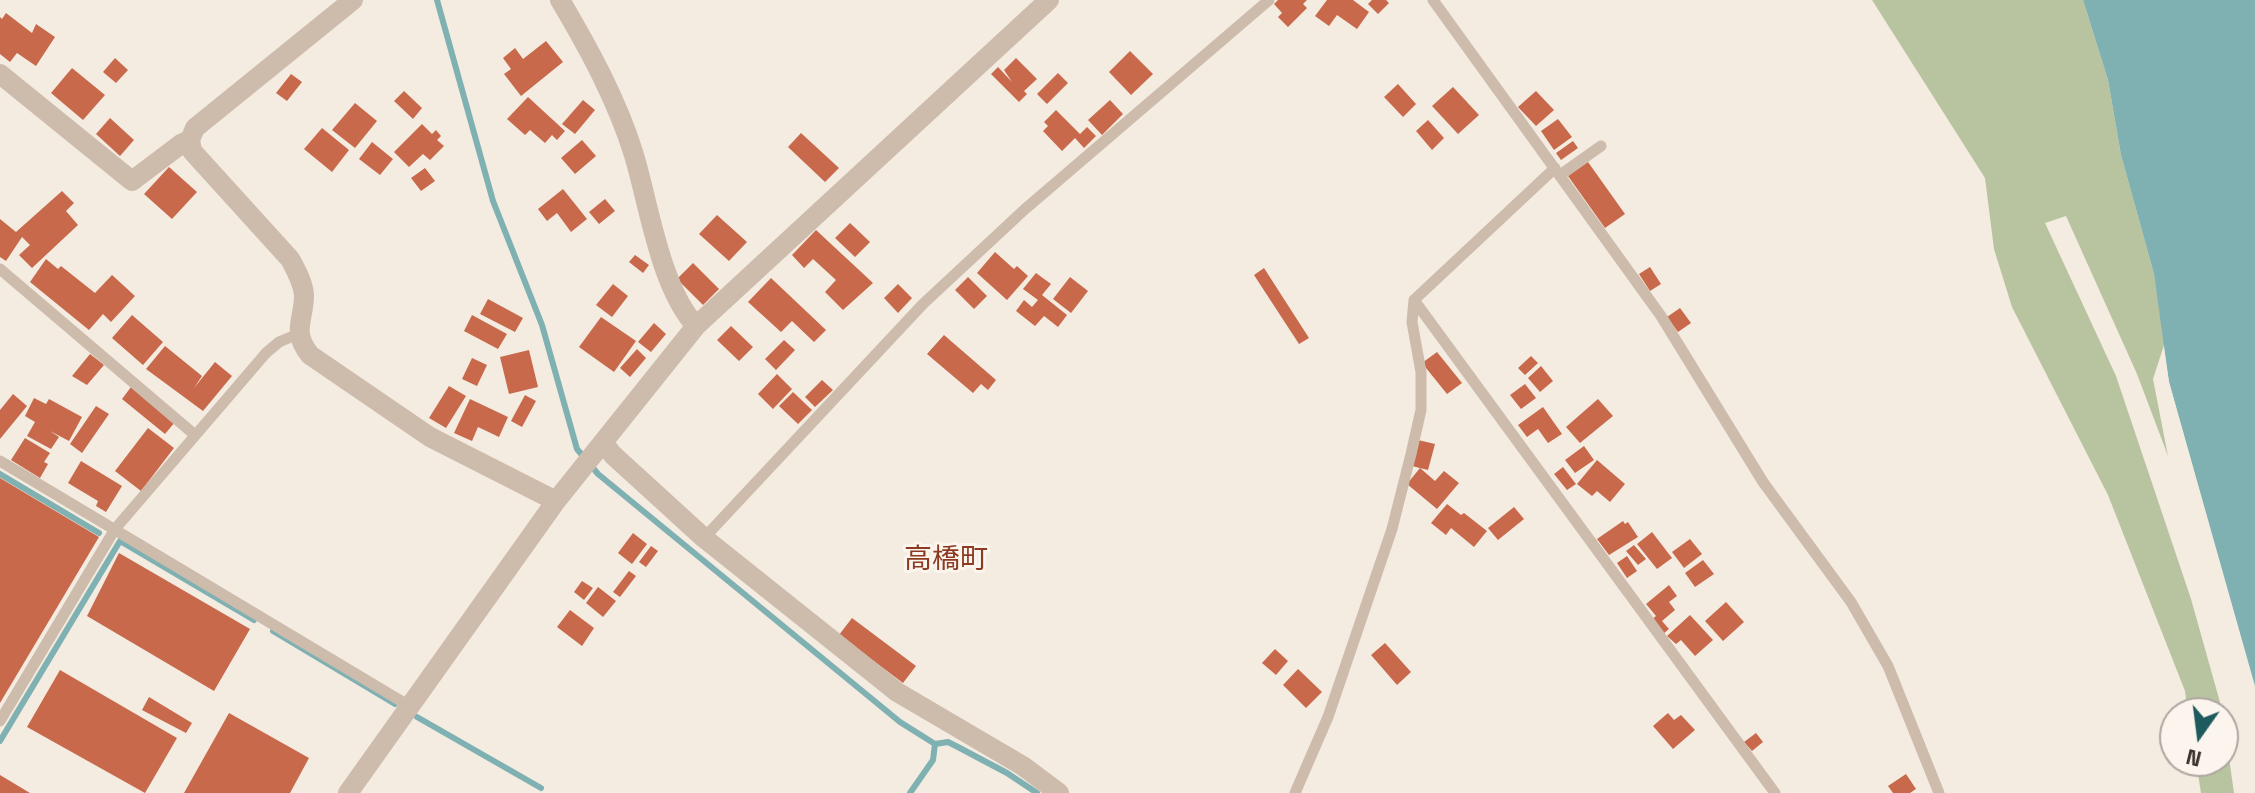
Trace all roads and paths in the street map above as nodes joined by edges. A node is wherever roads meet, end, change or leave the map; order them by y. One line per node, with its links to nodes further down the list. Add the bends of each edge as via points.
1 (353, 0): 7 (street, via 204,119)
2 (560, 0): 12 (street, via 609,90 665,265 685,314)
3 (1049, 0): 12 (street)
4 (1269, 0): 19 (lane, via 923,304)
5 (1433, 0): 9 (lane)
6 (0, 74): 7 (street, via 132,181)
7 (190, 140): 13 (street, via 201,164 290,259 304,294)
8 (1601, 146): 9 (lane)
9 (1558, 171): 11 (lane); 26 (lane, via 1661,316 1763,482 1851,602 1888,666)
10 (0, 269): 14 (lane)
11 (1414, 300): 24 (lane, via 1421,410 1411,454 1392,529 1328,717); 25 (lane)
12 (696, 326): 15 (street)
13 (298, 334): 14 (lane, via 266,353); 17 (street, via 310,355 430,437)
14 (195, 435): 18 (lane)
15 (599, 447): 17 (street); 19 (street)
16 (0, 461): 18 (lane)
17 (556, 501): 20 (street)
18 (115, 529): 20 (lane); 21 (lane)
19 (704, 538): 23 (street, via 897,692)
20 (411, 707): 22 (street)
21 (0, 721)
22 (348, 793)
23 (1059, 793)
24 (1295, 793)
25 (1775, 793)
26 (1939, 793)

